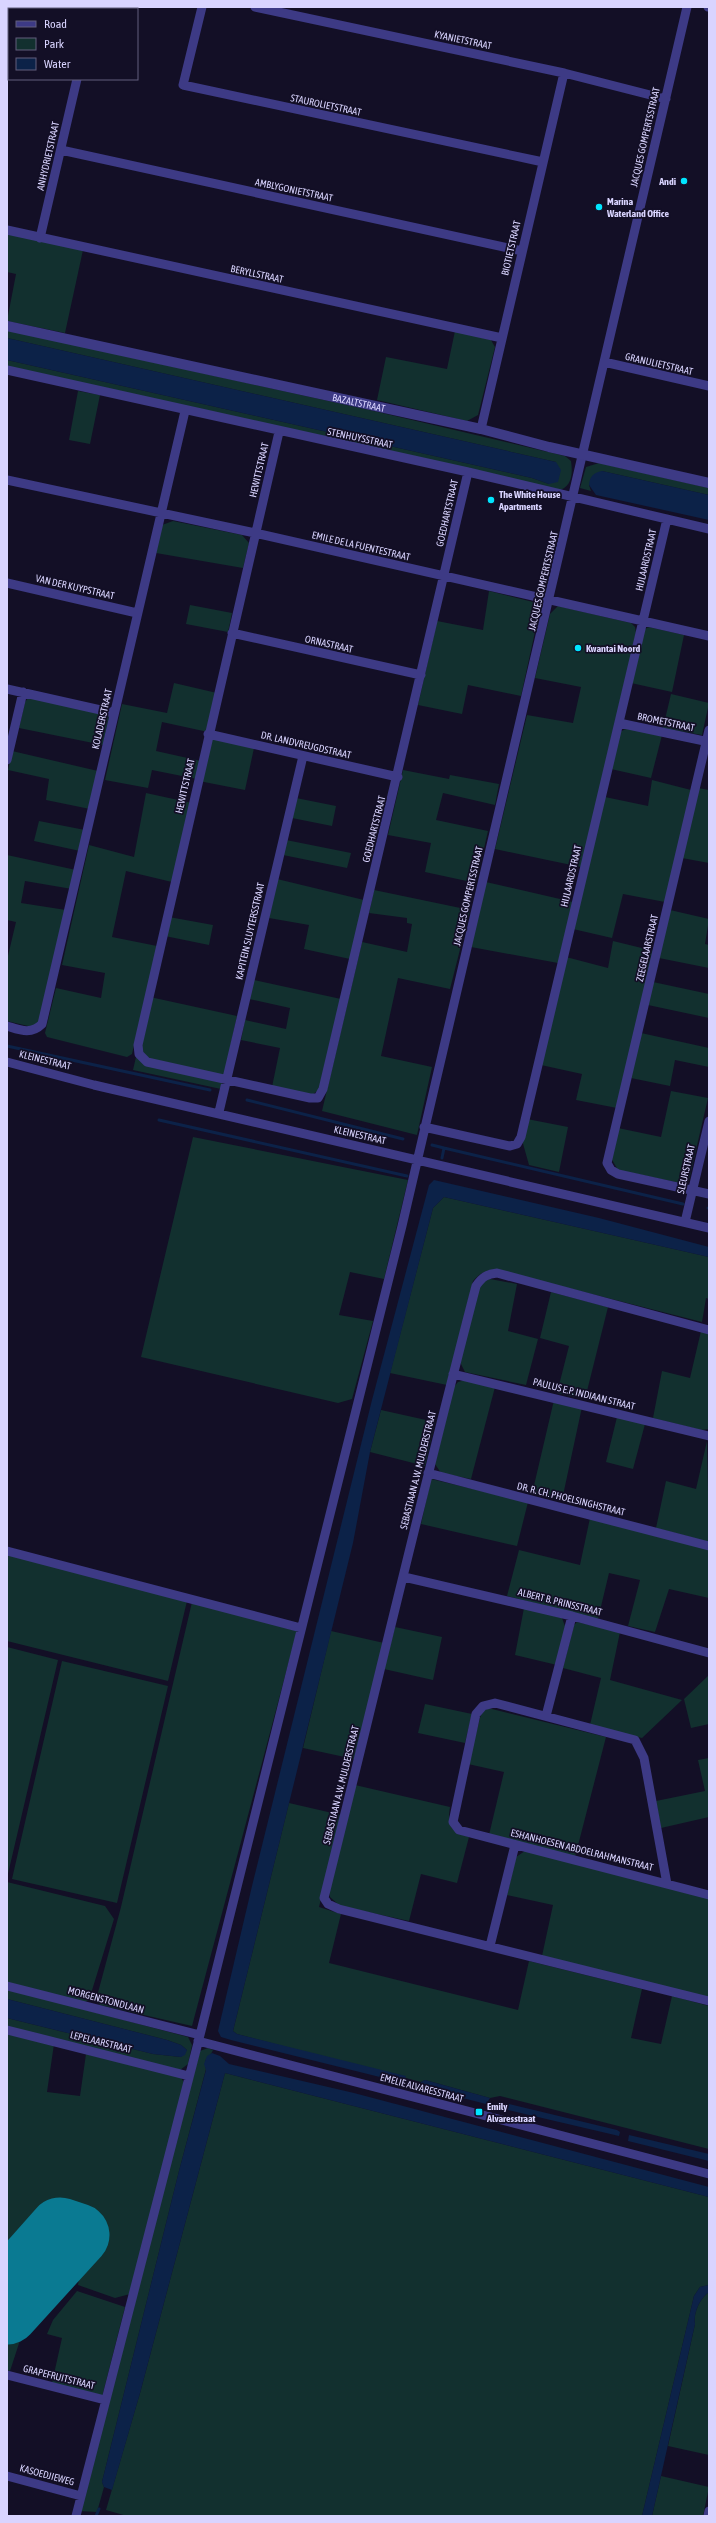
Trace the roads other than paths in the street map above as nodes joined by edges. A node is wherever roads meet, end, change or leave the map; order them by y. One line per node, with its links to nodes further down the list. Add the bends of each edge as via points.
1 (202, 7): 8 (street, STAUROLIETSTRAAT, via 183,85)
2 (255, 7): 4 (street, KYANIETSTRAAT)
3 (687, 7): 6 (street, JACQUES GOMPERTSSTRAAT)
4 (564, 73): 6 (street, KYANIETSTRAAT); 8 (street, BIOTIETSTRAAT)
5 (77, 80): 7 (street, ANHYDRIETSTRAAT)
6 (666, 99): 14 (street, JACQUES GOMPERTSSTRAAT)
7 (61, 150): 10 (street, ANHYDRIETSTRAAT); 11 (street, AMBLYGONIETSTRAAT)
8 (543, 162): 11 (street, BIOTIETSTRAAT)
9 (7, 230): 10 (street, BERYLLSTRAAT)
10 (40, 238): 13 (street, BERYLLSTRAAT)
11 (522, 251): 13 (street, BIOTIETSTRAAT)
12 (7, 326): 18 (street, BAZALTSTRAAT)
13 (502, 338): 18 (street, BIOTIETSTRAAT)
14 (604, 362): 16 (street, GRANULIETSTRAAT); 20 (street, JACQUES GOMPERTSSTRAAT)
15 (7, 370): 17 (street, STENHUYSSTRAAT)
16 (709, 386)
17 (185, 411): 19 (street, STENHUYSSTRAAT); 25 (street, KOLADERSTRAAT)
18 (481, 429): 20 (street, BAZALTSTRAAT)
19 (279, 432): 21 (street, STENHUYSSTRAAT); 28 (street, HEWITTSTRAAT)
20 (583, 454): 23 (street, BAZALTSTRAAT); 24 (street, JACQUES GOMPERTSSTRAAT)
21 (468, 472): 24 (street, STENHUYSSTRAAT); 29 (street, GOEDHARTSTRAAT)
22 (7, 480): 25 (street, EMILE DE LA FUENTESTRAAT)
23 (709, 483)
24 (573, 497): 26 (street, STENHUYSSTRAAT); 31 (street, JACQUES GOMPERTSSTRAAT)
25 (159, 514): 28 (street, EMILE DE LA FUENTESTRAAT); 32 (street, KOLADERSTRAAT)
26 (667, 519): 27 (street, STENHUYSSTRAAT); 33 (street, HIJLAARDSTRAAT)
27 (709, 529)
28 (255, 533): 29 (street, EMILE DE LA FUENTESTRAAT); 34 (street, HEWITTSTRAAT)
29 (444, 576): 31 (street, EMILE DE LA FUENTESTRAAT); 36 (street, GOEDHARTSTRAAT)
30 (7, 583): 32 (street, VAN DER KUYPSTRAAT)
31 (550, 599): 33 (street, EMILE DE LA FUENTESTRAAT); 52 (street, JACQUES GOMPERTSSTRAAT)
32 (137, 613): 39 (street, KOLADERSTRAAT)
33 (643, 620): 35 (street, EMILE DE LA FUENTESTRAAT); 40 (street, HIJLAARDSTRAAT)
34 (232, 633): 36 (street, ORNASTRAAT); 42 (street, HEWITTSTRAAT)
35 (709, 636)
36 (421, 676): 46 (street, GOEDHARTSTRAAT)
37 (7, 689): 38 (street)
38 (23, 692): 39 (street); 45 (street)
39 (114, 713): 47 (street, KOLADERSTRAAT, via 42,1024 36,1030 28,1032)
40 (619, 723): 43 (street, BROMETSTRAAT); 52 (street, HIJLAARDSTRAAT, via 521,1137 517,1144 510,1146)
41 (709, 730): 43 (street, ZEEGELAARSTRAAT)
42 (208, 734): 44 (street, DR. LANDVREUGDSTRAAT); 49 (street, HEWITTSTRAAT, via 138,1046 142,1059 147,1062)
43 (708, 741): 54 (street, ZEEGELAARSTRAAT, via 608,1163 611,1170 618,1174)
44 (303, 756): 46 (street, DR. LANDVREUGDSTRAAT); 49 (street, KAPITEIN SLUYTERSSTRAAT)
45 (7, 760)
46 (398, 777): 49 (street, GOEDHARTSTRAAT, via 323,1089 318,1098)
47 (7, 1026)
48 (7, 1062): 50 (street, KLEINESTRAAT, via 94,1085)
49 (226, 1079): 50 (street, KAPITEIN SLUYTERSSTRAAT)
50 (219, 1112): 53 (street, KLEINESTRAAT)
51 (709, 1121): 54 (street, SLEURSTRAAT)
52 (424, 1127): 53 (street, JACQUES GOMPERTSSTRAAT)
53 (418, 1160): 56 (street, KLEINESTRAAT); 66 (street, JACQUES GOMPERTSSTRAAT)
54 (693, 1190): 55 (street); 56 (street, SLEURSTRAAT)
55 (709, 1194)
56 (685, 1222): 57 (street, KLEINESTRAAT)
57 (709, 1228)
58 (709, 1330): 59 (street, SEBASTIAAN A.W. MULDERSTRAAT, via 498,1273 489,1274 481,1278 476,1286)
59 (453, 1374): 60 (street, PAULUS E.P. INDIAAN STRAAT); 61 (street, SEBASTIAAN A.W. MULDERSTRAAT)
60 (709, 1436)
61 (428, 1473): 62 (street, DR. R. CH. PHOELSINGHSTRAAT); 64 (street, SEBASTIAAN A.W. MULDERSTRAAT)
62 (709, 1546)
63 (7, 1551): 66 (street)
64 (404, 1577): 65 (street, ALBERT B. PRINSSTRAAT); 72 (street, SEBASTIAAN A.W. MULDERSTRAAT, via 324,1898 328,1904 339,1910)
65 (572, 1616): 67 (street, ALBERT B. PRINSSTRAAT); 68 (street)
66 (301, 1628): 76 (street, JACQUES GOMPERTSSTRAAT)
67 (709, 1653)
68 (546, 1716): 69 (street, ESHANHOESEN ABDOELRAHMANSTRAAT, via 495,1703 483,1706 476,1714 453,1822 459,1830); 70 (street, via 635,1740 641,1749)
69 (515, 1845): 70 (street, ESHANHOESEN ABDOELRAHMANSTRAAT); 72 (street)
70 (667, 1884): 71 (street, ESHANHOESEN ABDOELRAHMANSTRAAT)
71 (709, 1895)
72 (490, 1946): 74 (street)
73 (7, 1986): 76 (street, MORGENSTONDLAAN)
74 (709, 2001)
75 (7, 2030): 77 (street, LEPELAARSTRAAT)
76 (199, 2038): 77 (street, JACQUES GOMPERTSSTRAAT); 78 (street, EMELIE ALVARESSTRAAT)
77 (189, 2076): 80 (street, JACQUES GOMPERTSSTRAAT)
78 (709, 2174)
79 (7, 2374): 80 (street, GRAPEFRUITSTRAAT)
80 (105, 2400): 82 (street, JACQUES GOMPERTSSTRAAT)
81 (7, 2476): 82 (street, KASOEDJIEWEG)
82 (82, 2496): 84 (street, JACQUES GOMPERTSSTRAAT)
83 (709, 2510): 85 (street)
84 (76, 2516)
85 (708, 2516)

